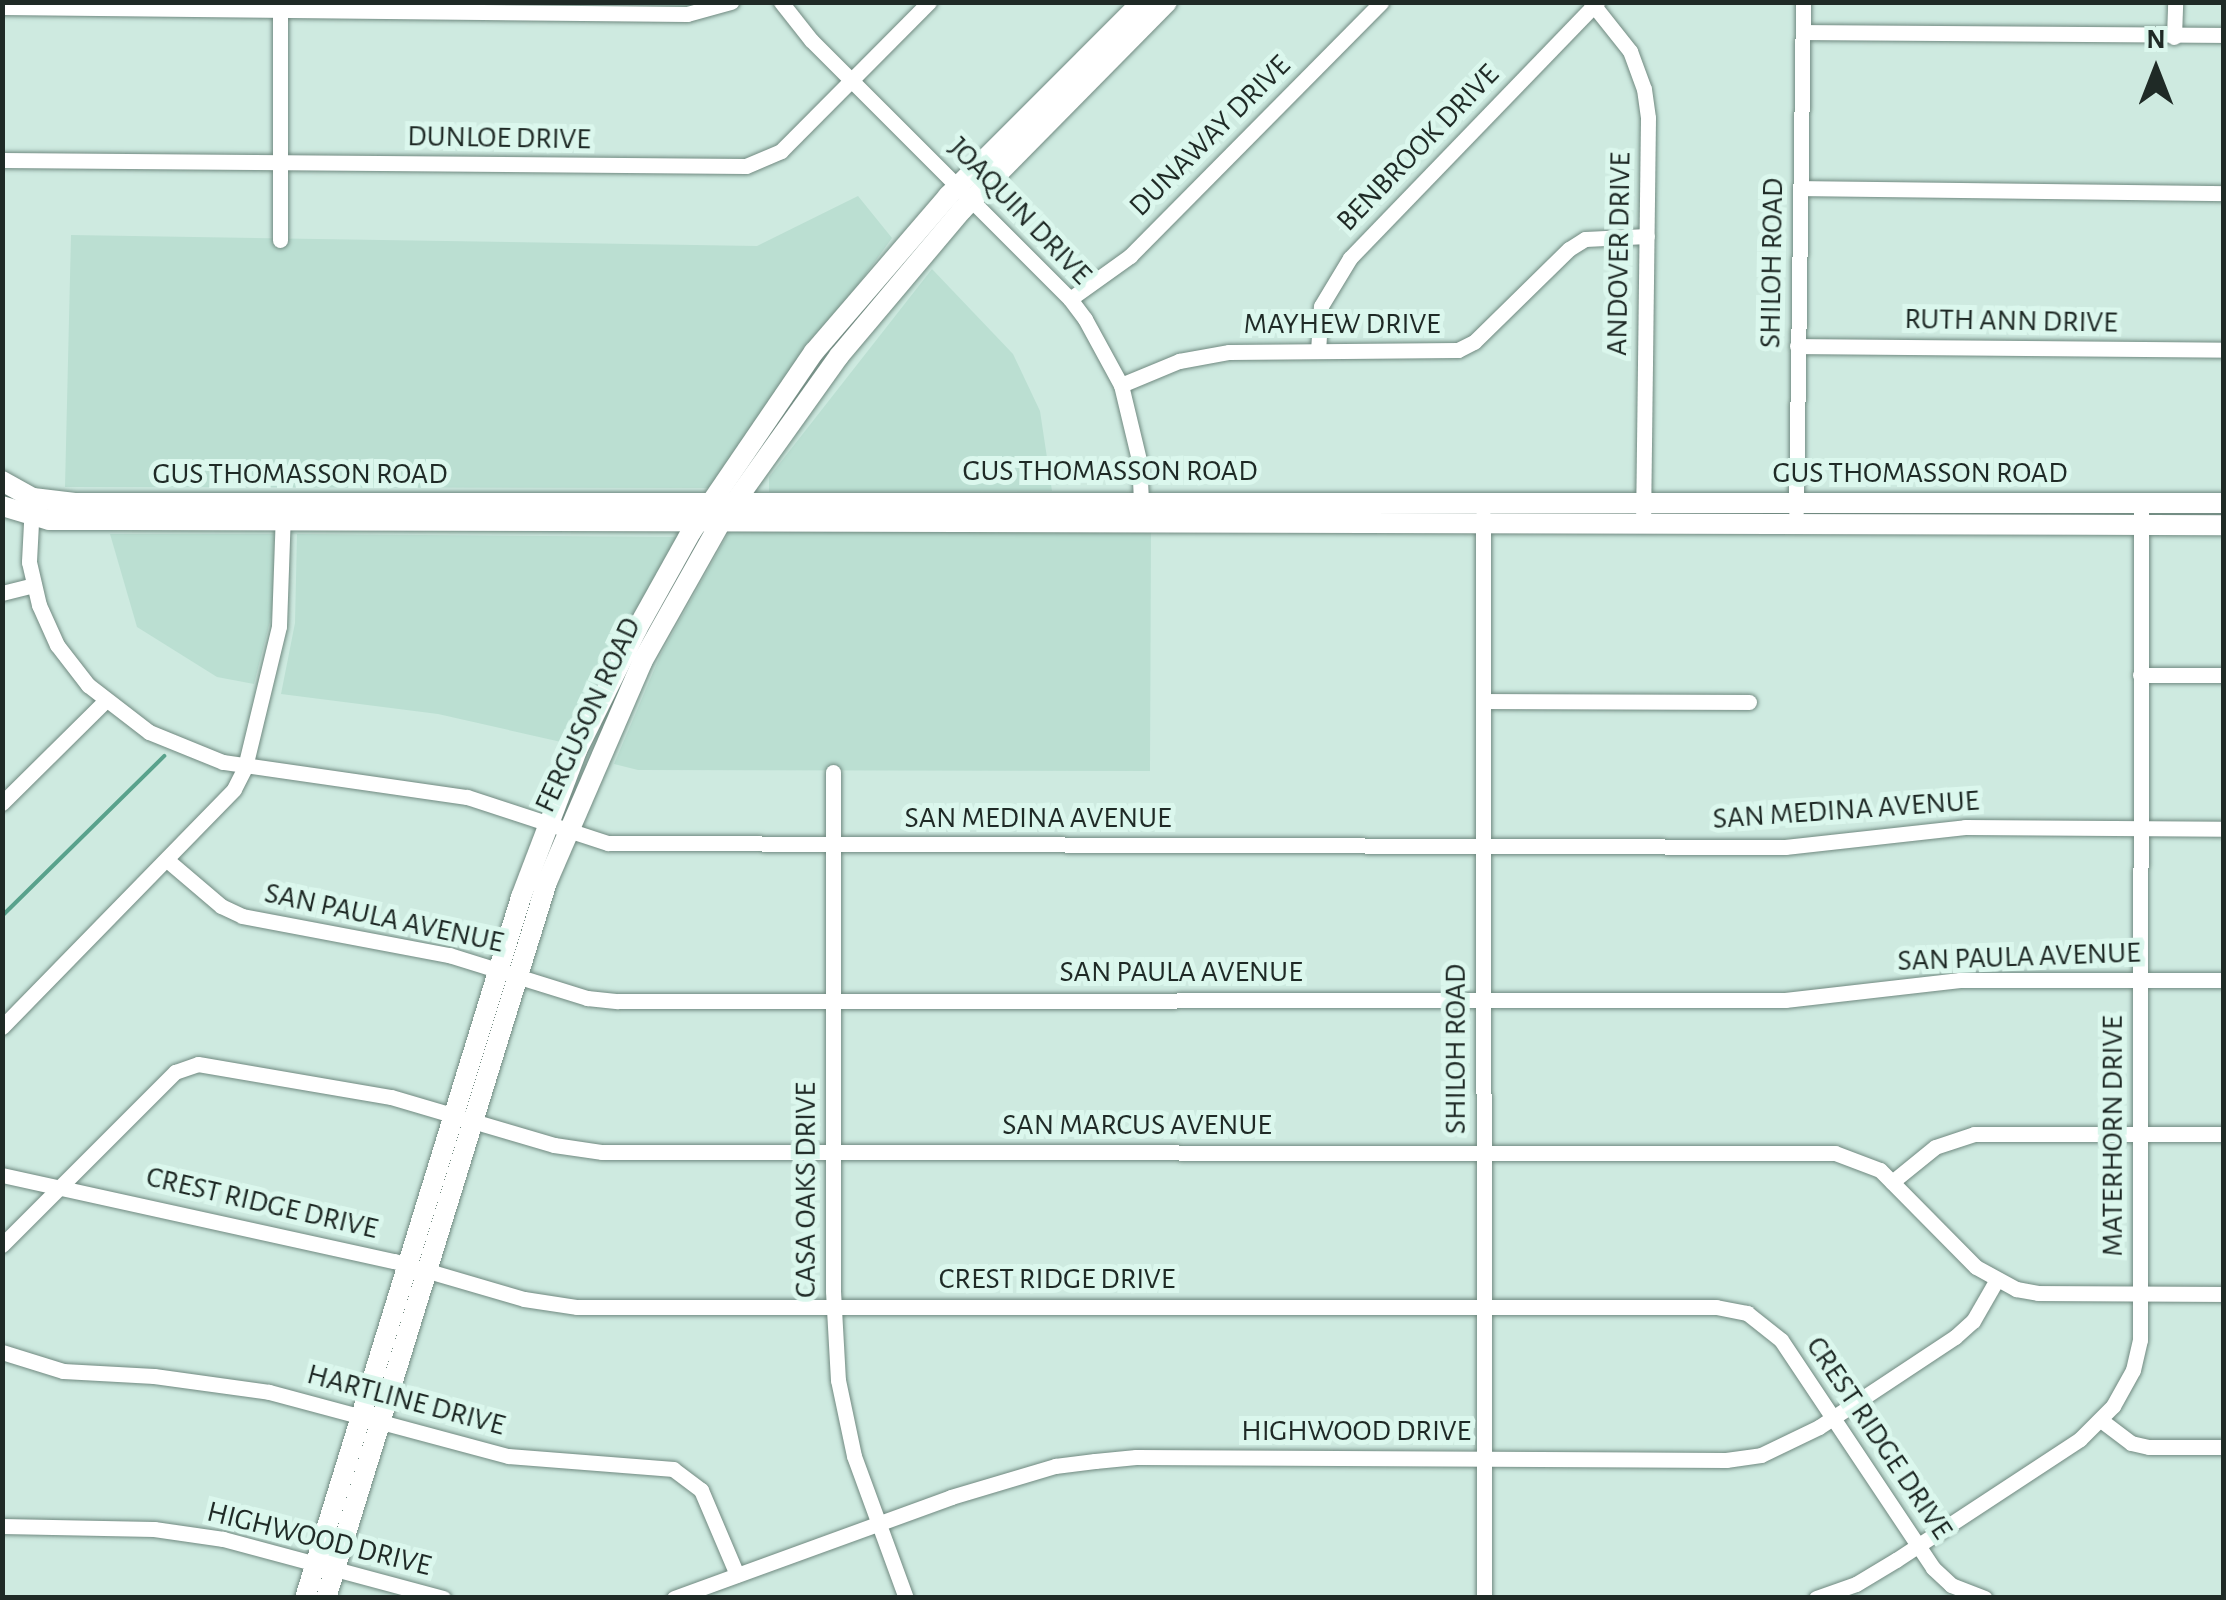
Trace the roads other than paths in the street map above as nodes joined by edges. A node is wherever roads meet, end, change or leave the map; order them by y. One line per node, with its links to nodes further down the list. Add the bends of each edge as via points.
1 (731, 2): 10 (street, via 686,14)
2 (780, 2): 15 (street, JOAQUIN DRIVE)
3 (929, 2): 15 (street, DUNLOE DRIVE)
4 (1142, 2): 20 (main road, FERGUSON ROAD)
5 (1167, 2): 20 (main road, FERGUSON ROAD)
6 (1381, 2): 23 (street, DUNAWAY DRIVE, via 1130,256)
7 (1803, 2): 12 (street, SHILOH ROAD)
8 (2175, 2): 14 (street)
9 (1594, 4): 21 (street, ANDOVER DRIVE, via 1630,51 1644,89); 26 (street, BENBROOK DRIVE, via 1350,258 1322,306)
10 (280, 6): 11 (street); 17 (street)
11 (2, 7)
12 (1803, 32): 14 (street); 18 (street, SHILOH ROAD)
13 (2224, 35): 14 (street)
14 (2174, 37)
15 (851, 81): 17 (street, DUNLOE DRIVE, via 781,150 746,166); 20 (street, JOAQUIN DRIVE)
16 (2, 160): 17 (street, DUNLOE DRIVE)
17 (280, 163): 22 (street)
18 (1801, 188): 19 (street); 24 (street, SHILOH ROAD)
19 (2224, 193)
20 (965, 194): 23 (street, JOAQUIN DRIVE); 36 (main road, FERGUSON ROAD, via 814,352)
21 (1647, 236): 26 (street, MAYHEW DRIVE, via 1585,239 1458,350); 39 (street, ANDOVER DRIVE)
22 (280, 240)
23 (1070, 300): 27 (street, JOAQUIN DRIVE)
24 (1797, 346): 25 (street, RUTH ANN DRIVE); 30 (street, SHILOH ROAD)
25 (2224, 350)
26 (1318, 351): 27 (street, MAYHEW DRIVE, via 1202,356)
27 (1121, 385): 35 (street, JOAQUIN DRIVE, via 1139,460)
28 (2, 481): 33 (main road, GUS THOMASSON ROAD)
29 (859, 502): 34 (main road, GUS THOMASSON ROAD); 36 (main road, GUS THOMASSON ROAD); 42 (main road)
30 (1796, 503): 39 (main road, GUS THOMASSON ROAD); 40 (main road, GUS THOMASSON ROAD); 43 (street, SHILOH ROAD)
31 (2224, 504): 41 (main road, GUS THOMASSON ROAD)
32 (2, 506): 33 (main road, GUS THOMASSON ROAD)
33 (31, 507): 38 (main road, GUS THOMASSON ROAD); 45 (street, SAN MEDINA AVENUE, via 27,539)
34 (981, 511): 35 (main road, GUS THOMASSON ROAD); 42 (main road, GUS THOMASSON ROAD)
35 (1140, 511): 37 (main road, GUS THOMASSON ROAD)
36 (717, 512): 38 (main road, GUS THOMASSON ROAD); 42 (main road, GUS THOMASSON ROAD); 55 (main road, FERGUSON ROAD, via 605,691)
37 (1483, 512): 39 (main road, GUS THOMASSON ROAD); 50 (street, SHILOH ROAD)
38 (283, 513): 52 (street, via 279,626)
39 (1643, 513): 43 (main road, GUS THOMASSON ROAD)
40 (1986, 514): 41 (main road, GUS THOMASSON ROAD); 43 (main road, GUS THOMASSON ROAD)
41 (2141, 514): 44 (main road, GUS THOMASSON ROAD); 47 (street, MATERHORN DRIVE)
42 (846, 521)
43 (1796, 525)
44 (2224, 525)
45 (34, 585): 46 (street); 49 (street, SAN MEDINA AVENUE, via 58,645)
46 (2, 594)
47 (2140, 675): 48 (street); 56 (street, MATERHORN DRIVE)
48 (2224, 675)
49 (105, 701): 52 (street, SAN MEDINA AVENUE, via 171,743); 54 (street)
50 (1482, 701): 51 (street); 59 (street, SHILOH ROAD)
51 (1750, 702)
52 (245, 767): 55 (street, SAN MEDINA AVENUE, via 467,797); 60 (street, via 219,809)
53 (833, 772): 58 (street, CASA OAKS DRIVE)
54 (2, 803)
55 (557, 826): 58 (street, SAN MEDINA AVENUE, via 632,846); 61 (main road, FERGUSON ROAD)
56 (2140, 829): 57 (street, SAN MEDINA AVENUE); 59 (street, SAN MEDINA AVENUE, via 1964,827 1785,847); 62 (street, MATERHORN DRIVE)
57 (2224, 829)
58 (834, 845): 59 (street, SAN MEDINA AVENUE); 64 (street, CASA OAKS DRIVE)
59 (1483, 846): 65 (street, SHILOH ROAD)
60 (167, 860): 61 (street, SAN PAULA AVENUE, via 242,916 409,946); 66 (street)
61 (508, 973): 64 (street, SAN PAULA AVENUE, via 618,1001); 67 (main road, FERGUSON ROAD)
62 (2141, 980): 63 (street, SAN PAULA AVENUE); 65 (street, SAN PAULA AVENUE, via 1960,980 1786,1000); 68 (street, MATERHORN DRIVE)
63 (2224, 980)
64 (833, 999): 65 (street, SAN PAULA AVENUE); 70 (street, CASA OAKS DRIVE)
65 (1484, 1000): 71 (street, SHILOH ROAD)
66 (2, 1027)
67 (463, 1118): 70 (street, SAN MARCUS AVENUE, via 584,1150); 74 (street, SAN MARCUS AVENUE, via 391,1097 185,1066); 76 (main road, FERGUSON ROAD)
68 (2141, 1134): 69 (street); 73 (street, via 1953,1138); 78 (street, MATERHORN DRIVE)
69 (2224, 1134)
70 (834, 1152): 71 (street, SAN MARCUS AVENUE); 80 (street, CASA OAKS DRIVE)
71 (1484, 1153): 73 (street, SAN MARCUS AVENUE, via 1835,1153 1860,1159); 81 (street, SHILOH ROAD)
72 (2, 1175): 74 (street, CREST RIDGE DRIVE)
73 (1892, 1182): 77 (street, SAN MARCUS AVENUE)
74 (59, 1186): 75 (street); 76 (street, CREST RIDGE DRIVE)
75 (2, 1244)
76 (418, 1268): 80 (street, CREST RIDGE DRIVE, via 524,1300 577,1307); 84 (main road, FERGUSON ROAD)
77 (1996, 1281): 78 (street, SAN MARCUS AVENUE, via 2038,1293); 83 (street, HIGHWOOD DRIVE, via 1973,1321 1955,1337)
78 (2140, 1294): 79 (street, SAN MARCUS AVENUE); 85 (street, MATERHORN DRIVE, via 2133,1370)
79 (2224, 1294)
80 (834, 1306): 81 (street, CREST RIDGE DRIVE); 88 (street, CASA OAKS DRIVE, via 844,1415)
81 (1484, 1306): 83 (street, CREST RIDGE DRIVE, via 1716,1306 1748,1313 1780,1340); 87 (street, SHILOH ROAD)
82 (2, 1352): 84 (street, HARTLINE DRIVE, via 63,1371 226,1384)
83 (1831, 1419): 87 (street, HIGHWOOD DRIVE, via 1789,1445 1726,1460); 90 (street, CREST RIDGE DRIVE)
84 (370, 1420): 91 (main road, FERGUSON ROAD); 92 (street, HARTLINE DRIVE, via 508,1456 672,1469 701,1490)
85 (2102, 1421): 86 (street, via 2150,1447); 90 (street, MATERHORN DRIVE)
86 (2224, 1447)
87 (1484, 1459): 88 (street, HIGHWOOD DRIVE, via 1095,1461 1010,1478); 98 (street, SHILOH ROAD)
88 (880, 1524): 92 (street, HIGHWOOD DRIVE); 97 (street, CASA OAKS DRIVE)
89 (2, 1526): 91 (street, HIGHWOOD DRIVE, via 154,1530)
90 (1918, 1546): 99 (street, MATERHORN DRIVE, via 1856,1584); 100 (street, CREST RIDGE DRIVE, via 1951,1585)
91 (325, 1566): 93 (main road, FERGUSON ROAD); 94 (main road, FERGUSON ROAD); 95 (street, HIGHWOOD DRIVE)
92 (736, 1575): 96 (street, HIGHWOOD DRIVE)
93 (305, 1598)
94 (326, 1598)
95 (443, 1598)
96 (674, 1598)
97 (906, 1598)
98 (1484, 1598)
99 (1816, 1598)
100 (1985, 1598)

